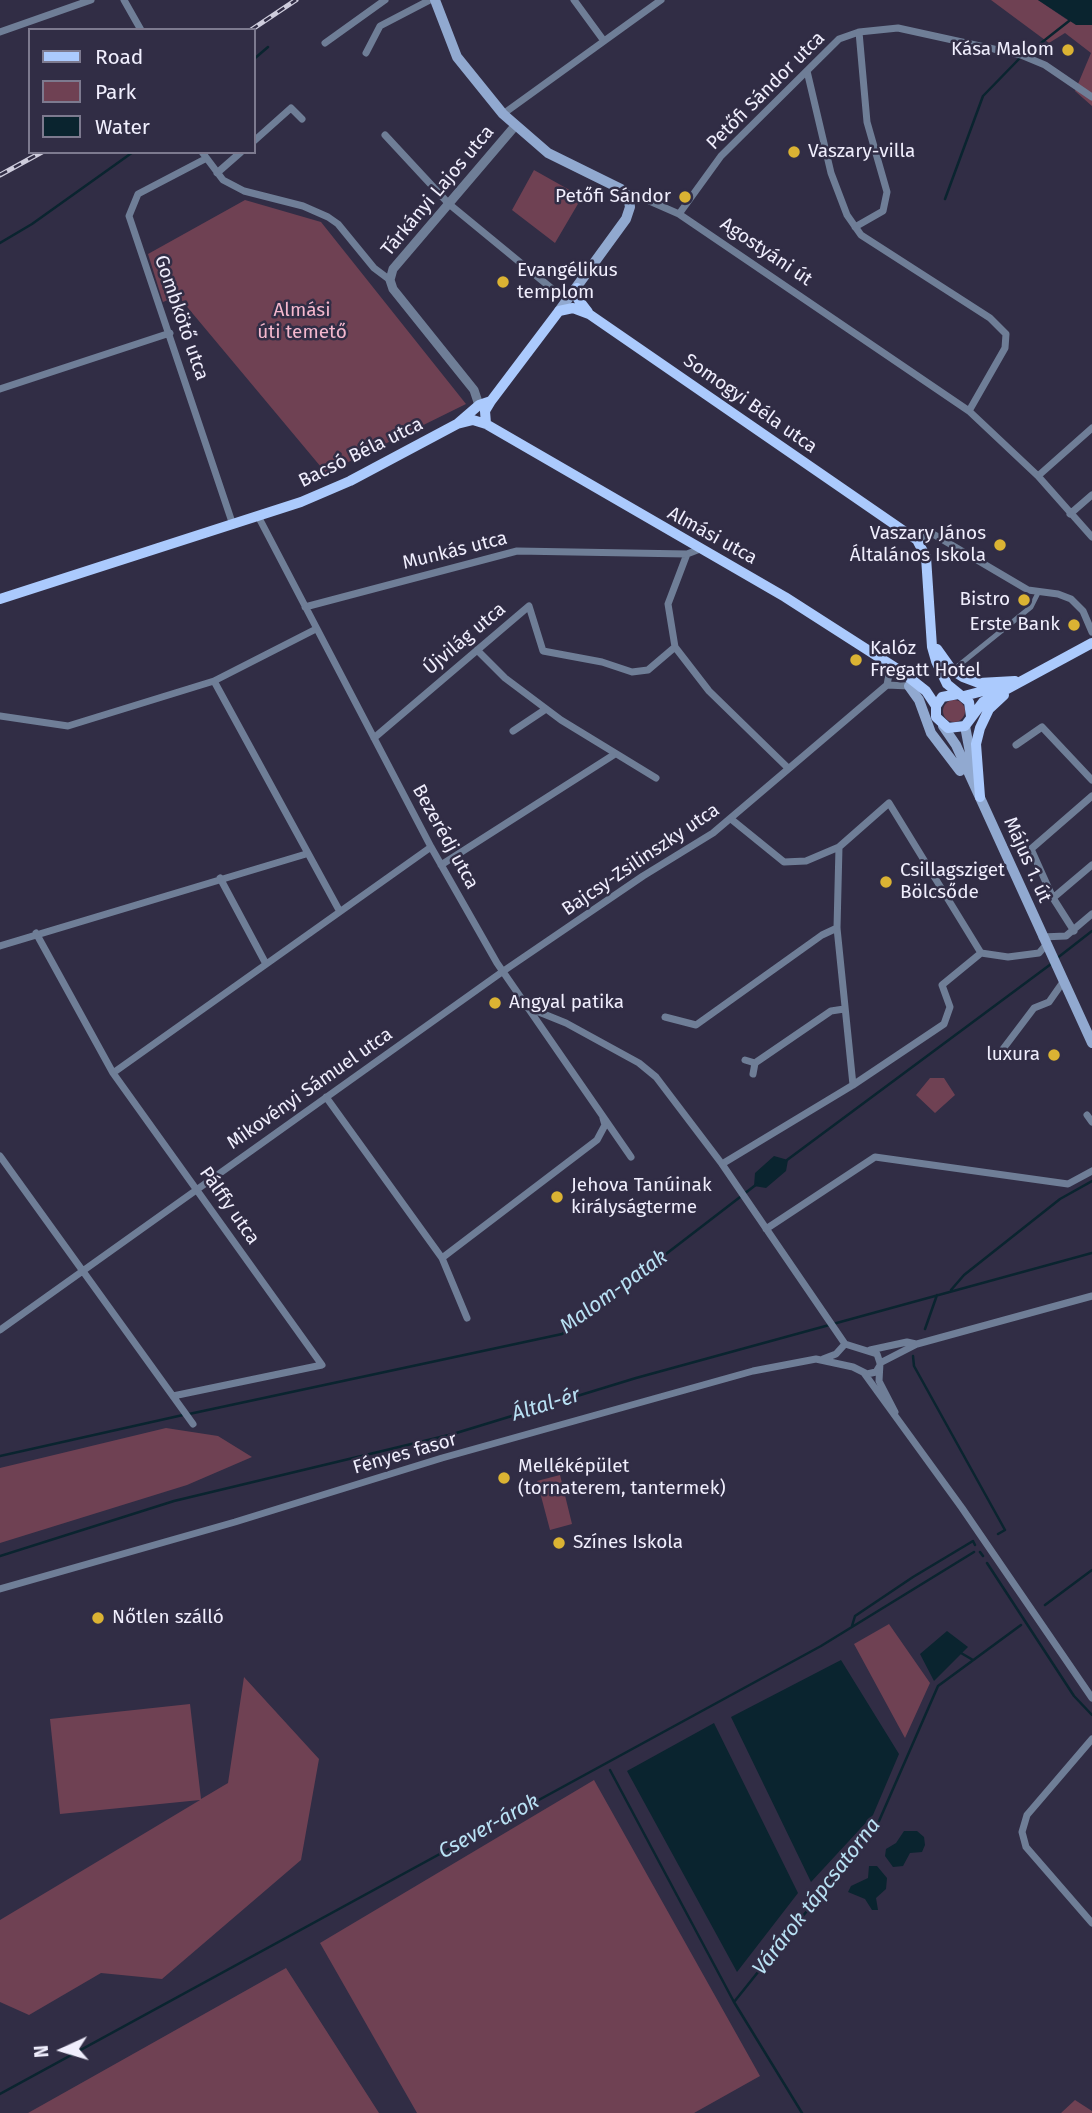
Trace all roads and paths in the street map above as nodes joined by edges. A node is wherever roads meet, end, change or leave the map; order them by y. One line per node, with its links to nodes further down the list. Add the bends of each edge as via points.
1 (91, 0): 8 (street)
2 (124, 0): 7 (street)
3 (385, 0): 11 (street)
4 (432, 0): 12 (street, Agostyáni út, via 380,26); 15 (main road, Agostyáni út, via 457,57)
5 (574, 0): 10 (street)
6 (661, 0): 10 (street)
7 (140, 28)
8 (0, 32)
9 (859, 32): 13 (street, Petőfi Sándor utca, via 839,39); 14 (street, Petőfi Sándor utca, via 898,28 1021,55 1045,65); 26 (street, via 867,122 887,192 883,211)
10 (604, 41): 15 (street)
11 (325, 43)
12 (366, 53)
13 (807, 71): 25 (street, Petőfi Sándor utca, via 721,156); 26 (street, via 831,173)
14 (1092, 97)
15 (503, 114): 17 (main road, Agostyáni út)
16 (302, 119): 19 (street, via 291,108)
17 (515, 126): 23 (main road, Agostyáni út, via 548,153); 24 (street, Tárkányi Lajos utca)
18 (385, 135): 24 (street)
19 (256, 139)
20 (239, 154): 22 (street)
21 (203, 155): 22 (street); 32 (street, Gombkötő utca, via 138,194 129,216)
22 (217, 173): 27 (street, via 244,191 303,205 328,217)
23 (628, 196): 25 (street, Agostyáni út); 28 (main road, via 626,219)
24 (449, 204): 27 (street, Tárkányi Lajos utca, via 394,269); 29 (street)
25 (679, 214): 36 (street, Agostyáni út)
26 (855, 227): 36 (street, via 1006,334 1005,348)
27 (390, 280): 35 (street, via 474,390)
28 (577, 288): 30 (main road); 31 (main road)
29 (556, 292)
30 (559, 311): 31 (main road, Somogyi Béla utca, via 573,308); 34 (main road)
31 (589, 314): 46 (main road, Somogyi Béla utca)
32 (170, 333): 33 (street); 44 (street, Gombkötő utca)
33 (0, 389)
34 (491, 401): 35 (main road, Bacsó Béla utca); 38 (main road, via 485,411)
35 (479, 405): 37 (main road, Bacsó Béla utca)
36 (969, 411): 40 (street, Agostyáni út)
37 (457, 424): 38 (main road, via 473,420); 43 (main road, Bacsó Béla utca, via 338,487)
38 (486, 424): 47 (main road, Almási utca)
39 (1092, 428): 40 (street)
40 (1038, 476): 42 (street, Agostyáni út)
41 (1092, 495): 42 (street)
42 (1070, 514): 45 (street, Agostyáni út)
43 (258, 516): 44 (main road, Bacsó Béla utca); 51 (street, Bezerédj utca)
44 (233, 524): 50 (main road, Bacsó Béla utca)
45 (1092, 537)
46 (917, 540): 49 (street, via 933,534); 52 (main road, via 926,557)
47 (700, 549): 48 (street, Munkás utca); 58 (main road, Almási utca)
48 (687, 554): 51 (street, Munkás utca, via 517,551); 56 (street, via 668,604)
49 (1038, 593): 54 (street, via 1071,599 1083,611); 60 (street, via 1031,607)
50 (0, 599)
51 (305, 607): 53 (street, Bezerédj utca)
52 (930, 626): 60 (main road, via 940,656); 65 (main road, via 936,661 947,684)
53 (316, 629): 61 (street); 72 (street, Bezerédj utca)
54 (1092, 632)
55 (1092, 643): 62 (main road)
56 (674, 647): 57 (street, Újvilág utca, via 648,670 632,672 543,651 529,606); 75 (street, via 709,691)
57 (477, 650): 67 (street); 72 (street, Újvilág utca)
58 (875, 655): 59 (main road); 66 (main road, Almási utca, via 926,691)
59 (890, 669): 63 (street); 64 (main road)
60 (952, 670): 62 (main road, via 979,683)
61 (214, 681): 68 (street, via 68,726); 83 (street)
62 (1018, 681): 65 (main road); 69 (main road, via 983,702); 79 (main road, via 989,709 980,727 976,744)
63 (887, 685): 64 (street); 75 (street, Bajcsy-Zsilinszky utca)
64 (909, 686): 79 (main road, via 932,733)
65 (961, 695): 66 (main road, via 943,697); 69 (main road, via 971,706)
66 (936, 706): 70 (main road, via 936,717)
67 (546, 709): 71 (street); 74 (street)
68 (0, 716)
69 (968, 721): 70 (main road, via 953,729); 79 (main road, Május 1. út, via 966,742)
70 (943, 726): 79 (main road, Május 1. út)
71 (513, 731)
72 (373, 738): 81 (street, Bezerédj utca)
73 (1016, 745): 77 (street, via 1042,727)
74 (615, 754): 76 (street); 84 (street)
75 (788, 768): 80 (street, Bajcsy-Zsilinszky utca)
76 (656, 778)
77 (1092, 780)
78 (1092, 796): 87 (street, Május 1. út, via 1031,849)
79 (980, 797): 93 (main road, Május 1. út)
80 (731, 819): 82 (street, via 784,862 806,861); 97 (street, Bajcsy-Zsilinszky utca)
81 (431, 847): 84 (street, Bezerédj utca); 88 (street)
82 (839, 847): 90 (street); 95 (street, via 889,803)
83 (306, 854): 86 (street); 88 (street)
84 (441, 864): 97 (street, Bezerédj utca)
85 (1092, 864): 87 (street, Május 1. út)
86 (220, 878): 92 (street); 96 (street)
87 (1053, 898): 91 (street, Május 1. út)
88 (339, 910): 96 (street)
89 (1092, 914): 91 (street)
90 (837, 928): 100 (street); 101 (street, via 696,1025)
91 (1074, 931): 93 (street)
92 (36, 933): 94 (street); 106 (street, Pálffy utca)
93 (1044, 941): 95 (street, via 1039,953 1008,957); 98 (main road, Május 1. út)
94 (0, 946)
95 (981, 953): 108 (street, via 942,985 950,1007 944,1024)
96 (266, 964): 106 (street)
97 (502, 972): 99 (street, Bezerédj utca); 109 (street, Mikovényi Sámuel utca)
98 (1063, 982): 102 (main road, Május 1. út); 103 (street, via 1049,1002 1034,1008)
99 (523, 1006): 110 (street, Bezerédj utca); 115 (street, via 566,1023 639,1063 656,1077)
100 (844, 1009): 105 (street, via 831,1011); 108 (street)
101 (664, 1017)
102 (1092, 1043)
103 (1003, 1049)
104 (745, 1060): 105 (street)
105 (755, 1063): 107 (street)
106 (113, 1073): 117 (street, Pálffy utca)
107 (753, 1074)
108 (853, 1085): 115 (street)
109 (326, 1097): 117 (street, Mikovényi Sámuel utca); 119 (street)
110 (602, 1112): 114 (street, Bezerédj utca); 119 (street, via 605,1125 597,1140)
111 (1087, 1115): 112 (street)
112 (1092, 1122)
113 (0, 1156): 120 (street)
114 (631, 1157)
115 (722, 1164): 118 (street)
116 (1092, 1171): 118 (street, via 1068,1184 874,1157)
117 (197, 1189): 120 (street, Mikovényi Sámuel utca); 132 (street, Pálffy utca, via 322,1365)
118 (766, 1229): 124 (street)
119 (442, 1258): 122 (street)
120 (83, 1272): 123 (street, Mikovényi Sámuel utca); 132 (street)
121 (1092, 1296): 125 (street)
122 (467, 1318)
123 (0, 1330)
124 (845, 1344): 126 (street); 127 (street, Fényes fasor)
125 (917, 1344): 126 (street); 130 (street, via 885,1358)
126 (870, 1350): 130 (street, via 877,1354)
127 (838, 1351): 128 (street, Fényes fasor); 129 (street)
128 (822, 1359): 129 (street, Fényes fasor); 135 (street, Fényes fasor, via 753,1371 442,1458)
129 (843, 1364): 131 (street, Fényes fasor)
130 (880, 1365): 131 (street, via 873,1373); 133 (street, via 879,1381)
131 (863, 1373): 133 (street)
132 (173, 1396): 134 (street)
133 (896, 1416): 136 (street)
134 (193, 1424)
135 (0, 1589)
136 (1092, 1698)
137 (1092, 1739): 138 (street, via 1027,1815 1022,1832 1026,1847)
138 (1092, 1923)

